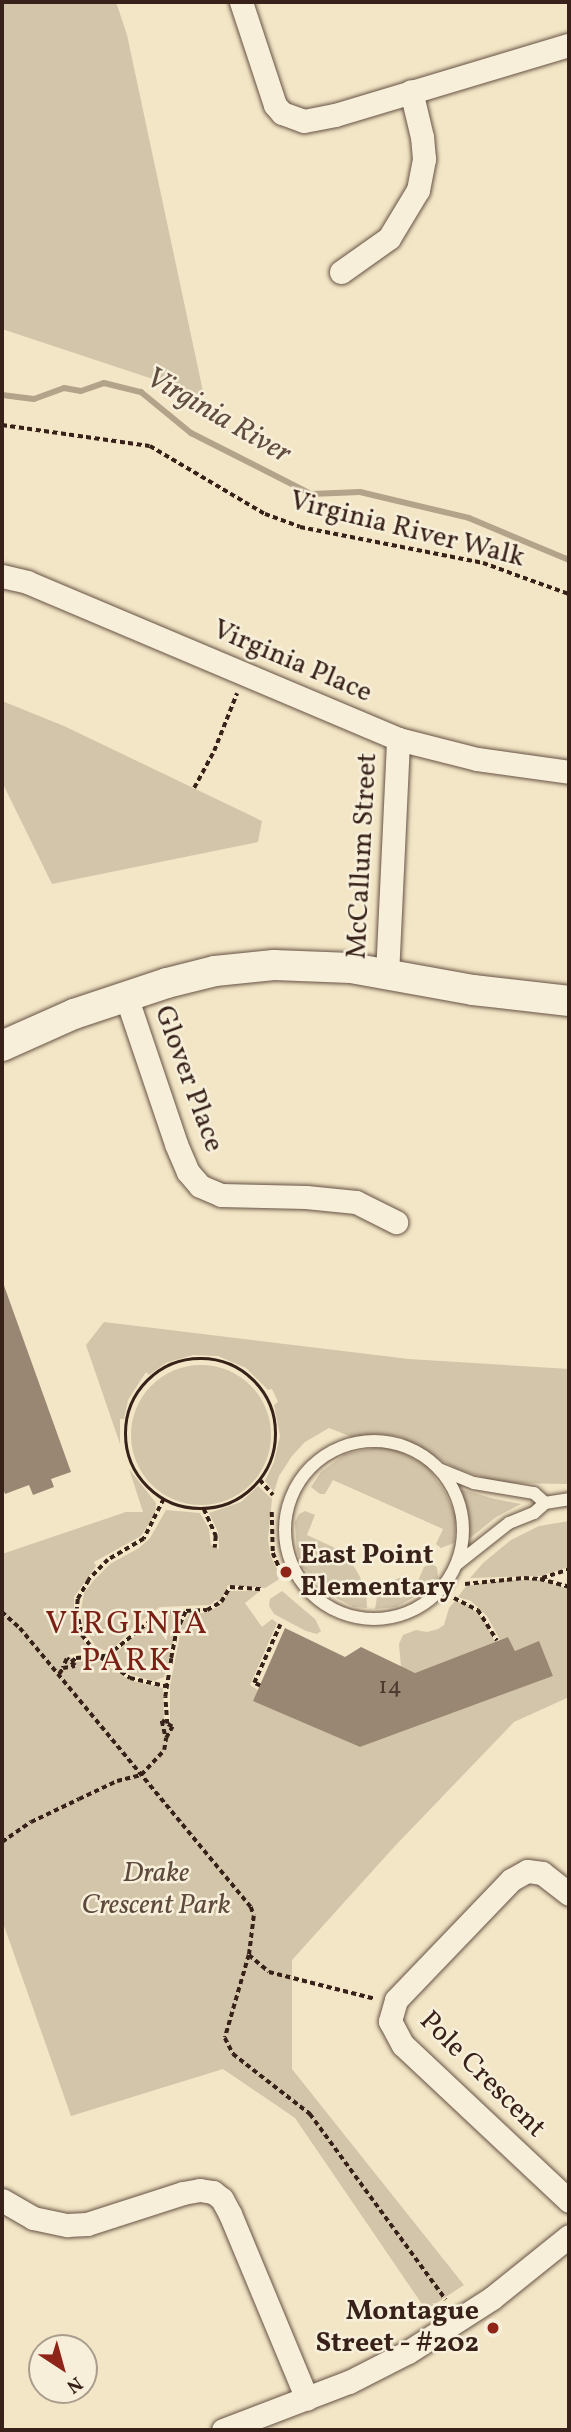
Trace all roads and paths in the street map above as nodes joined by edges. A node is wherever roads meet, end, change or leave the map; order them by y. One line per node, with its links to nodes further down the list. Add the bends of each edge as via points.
1 (241, 2): 3 (street, via 270,95 282,113 293,119 318,120)
2 (569, 45): 3 (street)
3 (411, 91): 4 (street, via 424,159 418,190 389,238)
4 (341, 272)
5 (2, 425): 7 (path, Virginia River Walk, via 150,446 265,514 300,527 483,563)
6 (2, 576): 9 (street, Virginia Place, via 27,582)
7 (569, 594)
8 (237, 693): 11 (path)
9 (398, 739): 10 (street, Virginia Place, via 477,759); 12 (street, McCallum Street)
10 (569, 772)
11 (194, 788)
12 (387, 975): 13 (street, via 310,964 274,965 215,971); 14 (street)
13 (126, 996): 15 (street); 16 (street, Glover Place, via 176,1144 200,1186 221,1195 356,1202)
14 (569, 1001)
15 (2, 1046)
16 (396, 1222)
17 (439, 1469): 22 (lane, via 474,1483 534,1493); 26 (lane, via 459,1512); 26 (lane, via 421,1452 397,1442 349,1443 325,1456 306,1476 288,1512 286,1550 302,1585 345,1614 398,1616 413,1610 442,1589)
18 (260, 1480): 19 (path); 20 (path, via 271,1461 276,1436 273,1411 261,1389 242,1371 219,1361 194,1359 169,1366 148,1380 133,1401 125,1425 126,1449 135,1472); 23 (path, via 241,1498)
19 (273, 1495)
20 (163, 1499): 23 (path); 38 (path, via 144,1539 108,1560 78,1599 78,1625)
21 (569, 1499): 22 (lane)
22 (545, 1503): 26 (lane, via 491,1535)
23 (204, 1509): 25 (path, via 216,1536)
24 (272, 1512): 28 (path, via 272,1553)
25 (215, 1548)
26 (457, 1564)
27 (569, 1569): 29 (path)
28 (282, 1574)
29 (540, 1578): 30 (path); 31 (path)
30 (465, 1584)
31 (569, 1587)
32 (262, 1589): 34 (path, via 230,1587 215,1606)
33 (454, 1598): 37 (path, via 478,1610)
34 (186, 1610): 38 (path, via 161,1612 119,1649); 42 (path, via 173,1643)
35 (2, 1612): 41 (path)
36 (280, 1625): 39 (path)
37 (497, 1641)
38 (100, 1657): 41 (path, via 76,1658 71,1662 75,1666); 42 (path, via 130,1678)
39 (266, 1657): 40 (path); 43 (path, via 254,1683)
40 (271, 1660)
41 (59, 1674): 44 (path)
42 (166, 1686): 44 (path, via 167,1724 172,1727 164,1750)
43 (260, 1686)
44 (141, 1774): 45 (path, via 79,1799); 47 (path, via 251,1907)
45 (2, 1842)
46 (569, 1894): 50 (street, Pole Crescent, via 542,1873 527,1871 511,1880 396,2000 390,2021 403,2045)
47 (249, 1955): 48 (path, via 269,1972); 52 (path, via 225,2038 233,2054 310,2114)
48 (376, 1999)
49 (2, 2200): 53 (street, via 33,2218 67,2225 87,2224 183,2193 213,2192 229,2214)
50 (569, 2201)
51 (569, 2236): 53 (street, via 458,2321 377,2368)
52 (446, 2300)
53 (307, 2399): 54 (street)
54 (223, 2430)

